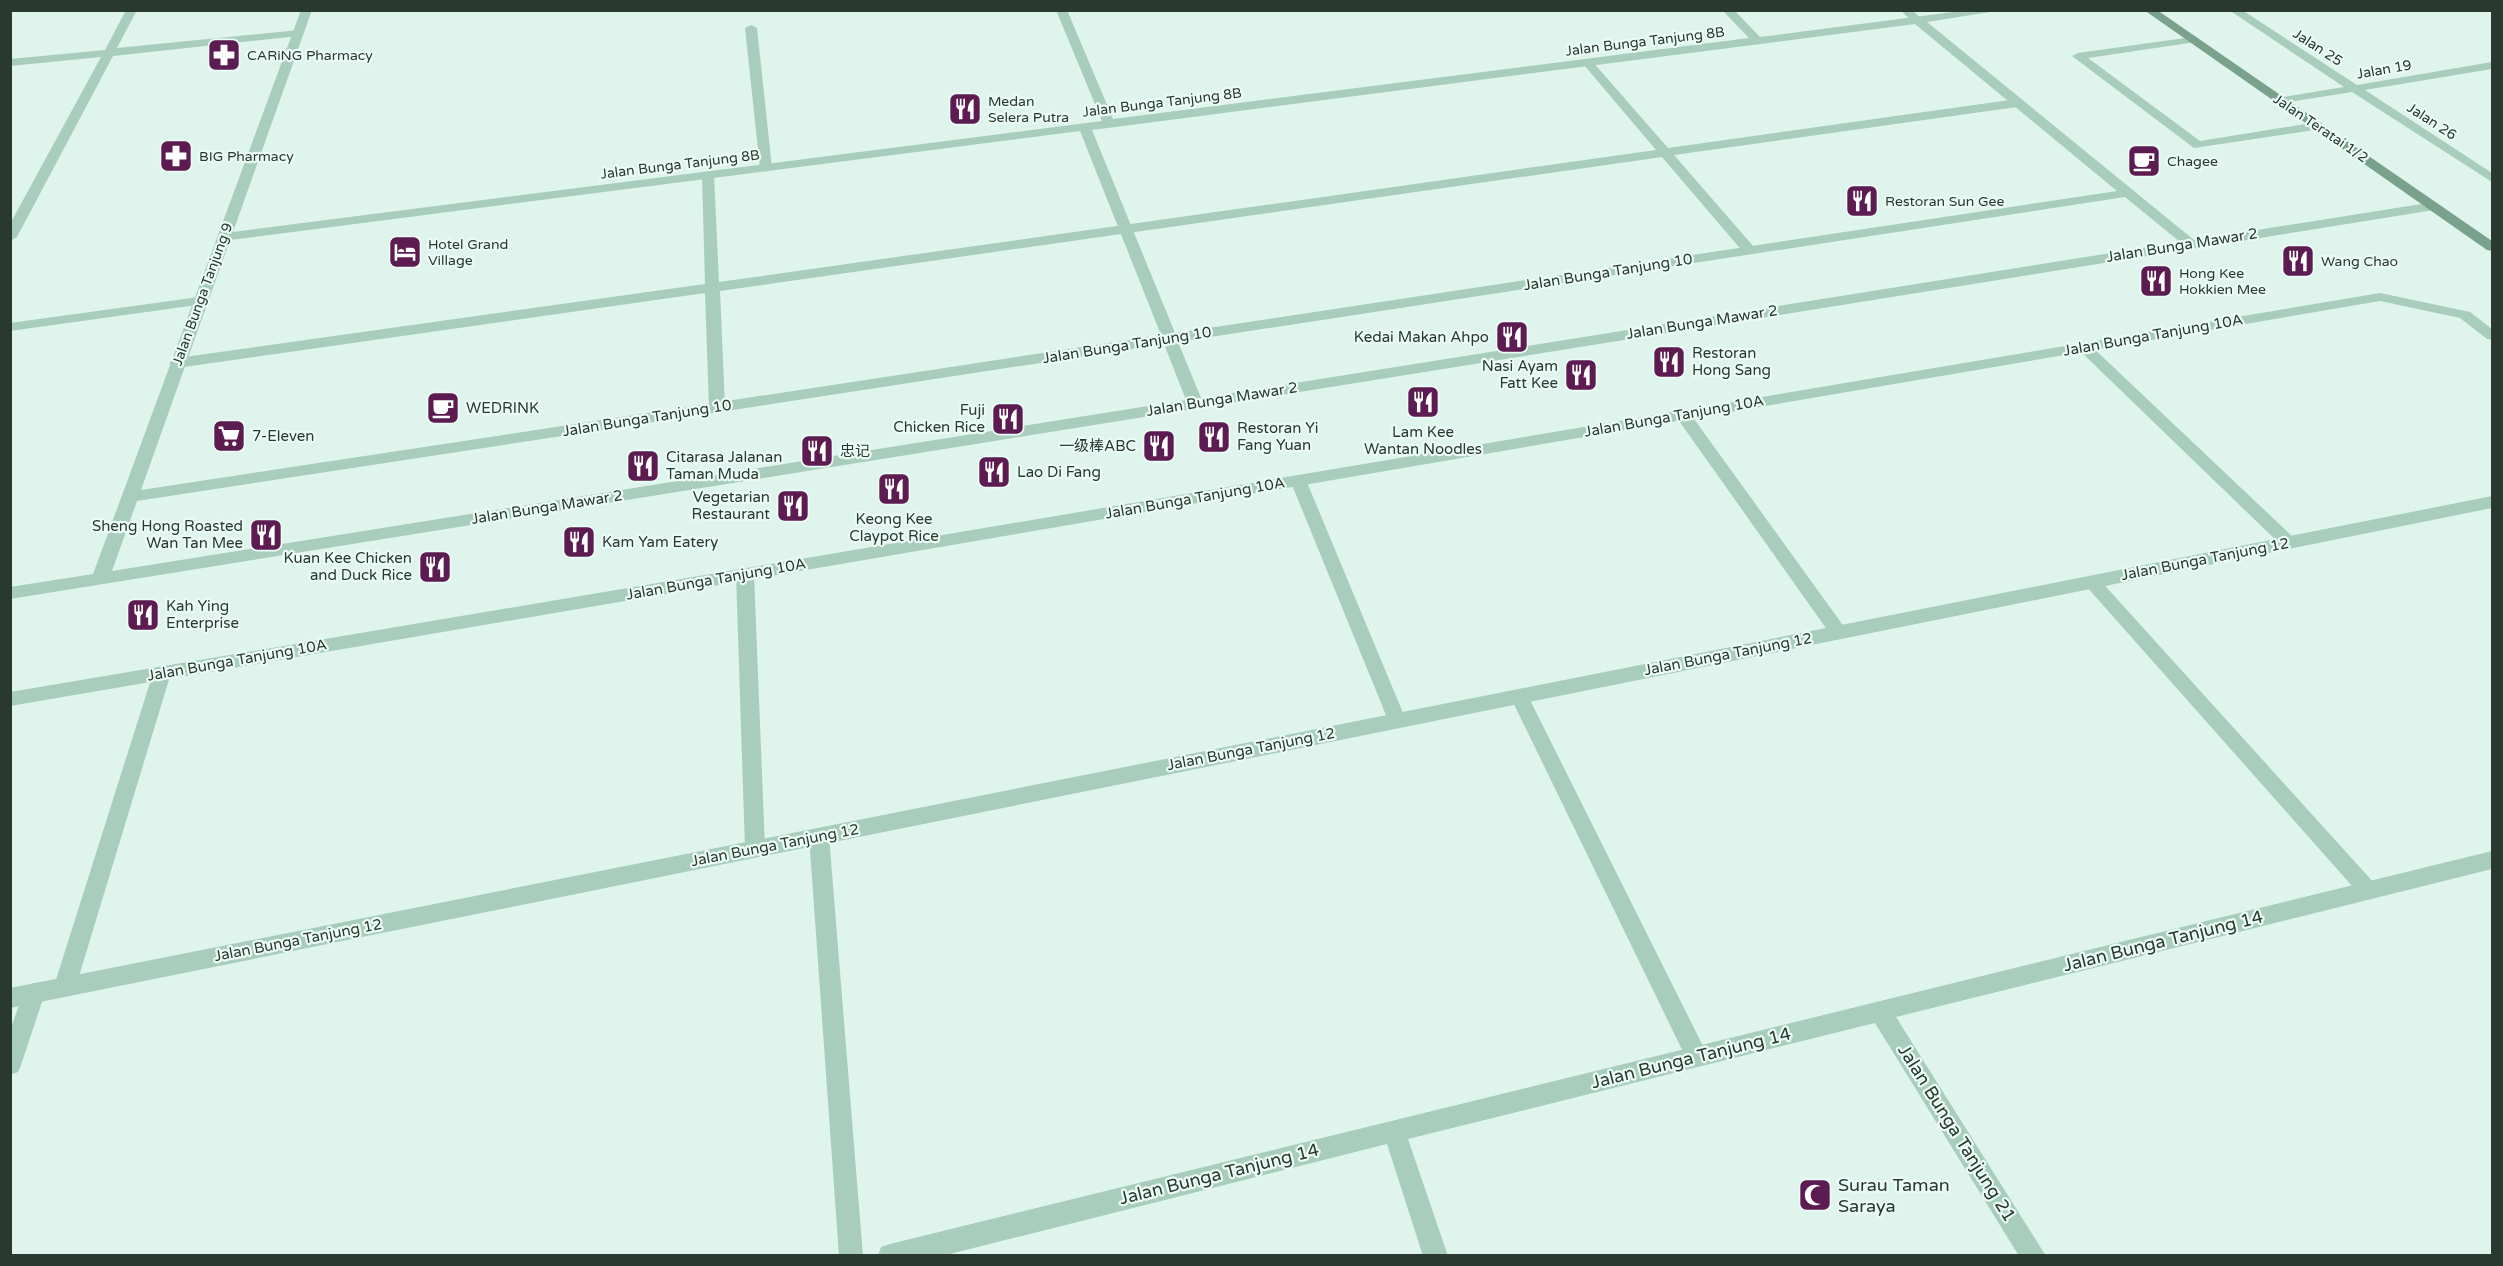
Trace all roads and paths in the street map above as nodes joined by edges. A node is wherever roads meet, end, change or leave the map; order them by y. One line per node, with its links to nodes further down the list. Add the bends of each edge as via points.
1 (132, 10): 14 (street)
2 (307, 10): 11 (street, Jalan Bunga Tanjung 9)
3 (1061, 10): 21 (street)
4 (1727, 10): 13 (street)
5 (1905, 10): 9 (street)
6 (1998, 10): 9 (street, Jalan Bunga Tanjung 8B)
7 (2149, 10): 12 (main road, Jalan Teratai 1/2)
8 (2234, 10): 18 (street, Jalan 25)
9 (1918, 21): 13 (street, Jalan Bunga Tanjung 8B); 20 (street)
10 (751, 28): 25 (street)
11 (298, 33): 14 (street); 32 (street, Jalan Bunga Tanjung 9)
12 (2192, 40): 19 (main road, Jalan Teratai 1/2); 22 (street, via 2078,56 2198,145)
13 (1759, 42): 16 (street, Jalan Bunga Tanjung 8B)
14 (109, 53): 15 (street); 31 (street)
15 (10, 63)
16 (1588, 63): 21 (street, Jalan Bunga Tanjung 8B); 24 (street)
17 (2493, 65): 18 (street, Jalan 19)
18 (2355, 89): 19 (street, Jalan 19); 27 (street, Jalan 26)
19 (2281, 101): 22 (main road, Jalan Teratai 1/2)
20 (2017, 103): 24 (street); 28 (street)
21 (1109, 124): 23 (street, Jalan Bunga Tanjung 8B)
22 (2318, 126): 29 (main road, Jalan Teratai 1/2)
23 (1085, 127): 25 (street, Jalan Bunga Tanjung 8B); 30 (street)
24 (1664, 152): 30 (street); 35 (street)
25 (766, 168): 26 (street, Jalan Bunga Tanjung 8B)
26 (708, 176): 32 (street, Jalan Bunga Tanjung 8B); 36 (street)
27 (2493, 178)
28 (2127, 193): 33 (street); 35 (street, Jalan Bunga Tanjung 10)
29 (2434, 206): 33 (street, Jalan Bunga Mawar 2); 34 (main road, Jalan Teratai 1/2)
30 (1125, 228): 36 (street); 40 (street)
31 (10, 237)
32 (223, 237): 37 (street, Jalan Bunga Tanjung 9)
33 (2190, 244): 43 (street, Jalan Bunga Mawar 2)
34 (2493, 247)
35 (1749, 250): 40 (street, Jalan Bunga Tanjung 10)
36 (712, 287): 42 (street); 44 (street)
37 (200, 301): 38 (street); 42 (street, Jalan Bunga Tanjung 9)
38 (10, 327)
39 (2493, 336): 41 (street, Jalan Bunga Tanjung 10A, via 2465,315 2380,297)
40 (1169, 339): 43 (street); 44 (street, Jalan Bunga Tanjung 10)
41 (2084, 347): 45 (street, Jalan Bunga Tanjung 10A); 49 (street)
42 (177, 363): 47 (street, Jalan Bunga Tanjung 9)
43 (1195, 403): 51 (street, Jalan Bunga Mawar 2)
44 (717, 408): 47 (street, Jalan Bunga Tanjung 10)
45 (1683, 415): 46 (street, Jalan Bunga Tanjung 10A); 54 (street)
46 (1298, 480): 50 (street, Jalan Bunga Tanjung 10A); 58 (street)
47 (128, 497): 51 (street, Jalan Bunga Tanjung 9)
48 (2493, 502): 49 (street, Jalan Bunga Tanjung 12)
49 (2288, 542): 52 (street, Jalan Bunga Tanjung 12)
50 (745, 574): 55 (street, Jalan Bunga Tanjung 10A); 60 (street)
51 (100, 579): 53 (street, Jalan Bunga Mawar 2)
52 (2092, 582): 54 (street, Jalan Bunga Tanjung 12); 62 (street)
53 (10, 593)
54 (1839, 633): 56 (street, Jalan Bunga Tanjung 12)
55 (162, 673): 57 (street, Jalan Bunga Tanjung 10A); 63 (street)
56 (1519, 696): 58 (street, Jalan Bunga Tanjung 12); 67 (street)
57 (10, 699)
58 (1397, 720): 59 (street, Jalan Bunga Tanjung 12)
59 (819, 836): 60 (street, Jalan Bunga Tanjung 12); 70 (street)
60 (755, 849): 63 (street, Jalan Bunga Tanjung 12)
61 (2493, 860): 62 (street, Jalan Bunga Tanjung 14)
62 (2368, 890): 66 (street, Jalan Bunga Tanjung 14)
63 (65, 986): 64 (street, Jalan Bunga Tanjung 12)
64 (34, 993): 65 (street, Jalan Bunga Tanjung 12); 68 (street)
65 (10, 998)
66 (1880, 1011): 67 (street, Jalan Bunga Tanjung 14); 73 (street, Jalan Bunga Tanjung 21)
67 (1697, 1057): 69 (street, Jalan Bunga Tanjung 14)
68 (10, 1065)
69 (1394, 1131): 71 (street, Jalan Bunga Tanjung 14); 72 (street)
70 (851, 1256)
71 (890, 1256)
72 (1436, 1256)
73 (2034, 1256)

